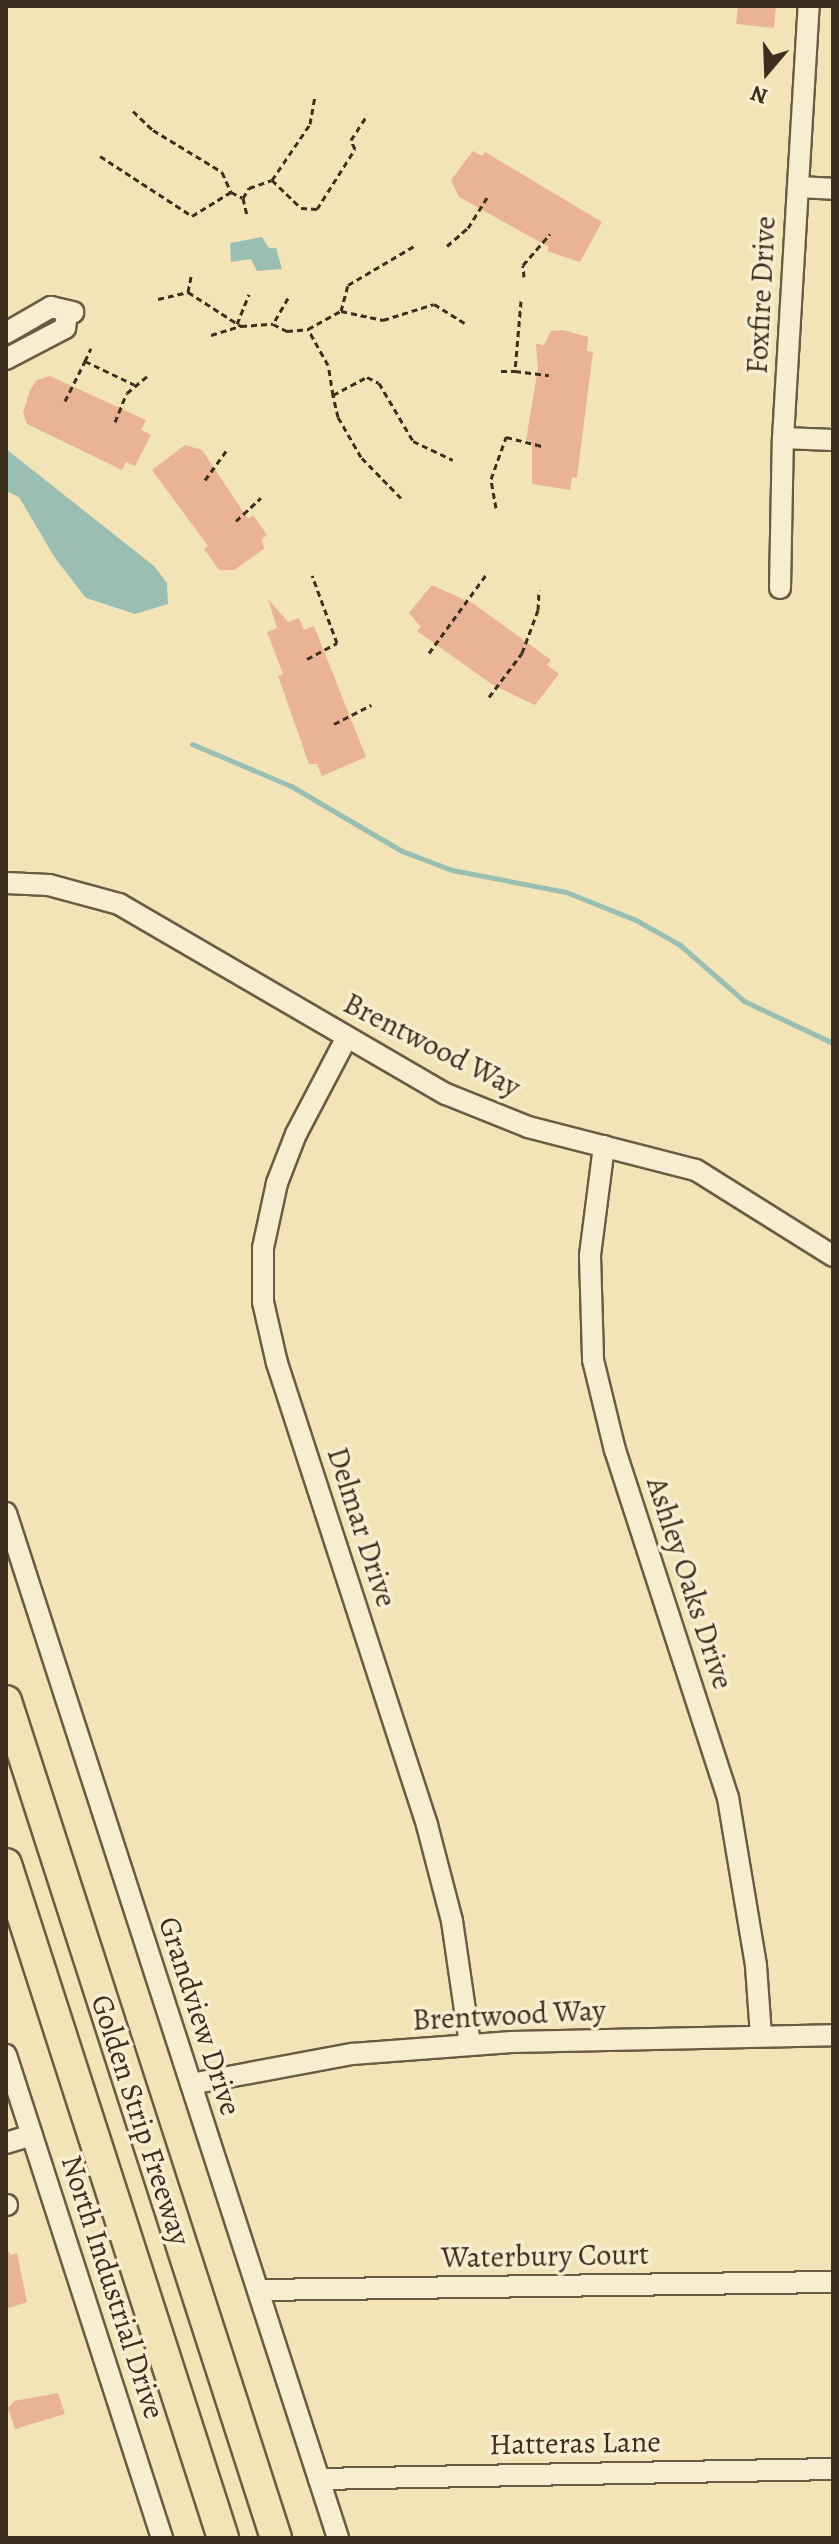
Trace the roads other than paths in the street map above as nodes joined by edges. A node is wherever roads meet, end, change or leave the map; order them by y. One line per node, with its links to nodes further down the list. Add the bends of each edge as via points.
1 (809, 6): 2 (street, Foxfire Drive)
2 (798, 187): 3 (street); 6 (street, Foxfire Drive)
3 (833, 189)
4 (6, 333): 5 (street, via 51,307 70,313 65,328)
5 (6, 359)
6 (783, 438): 7 (street); 8 (street, Foxfire Drive)
7 (833, 440)
8 (780, 588)
9 (6, 883): 10 (street, Brentwood Way, via 49,885 119,904 172,930)
10 (347, 1037): 11 (street, Brentwood Way, via 487,1112); 18 (street, Delmar Drive, via 296,1134 277,1183 263,1248 263,1302 277,1363 427,1825 452,1921)
11 (604, 1146): 12 (street, Brentwood Way, via 696,1170); 17 (street, Ashley Oaks Drive, via 590,1256 593,1360 615,1450 728,1798 754,1950)
12 (833, 1256)
13 (6, 1513): 20 (street, Grandview Drive)
14 (6, 1701): 29 (highway, Golden Strip Freeway)
15 (6, 1864): 28 (highway, Golden Strip Freeway)
16 (833, 2035): 17 (street, Brentwood Way)
17 (761, 2036): 18 (street, Brentwood Way)
18 (470, 2045): 20 (street, Brentwood Way, via 352,2054)
19 (6, 2055): 21 (street, North Industrial Drive)
20 (191, 2084): 24 (street, Grandview Drive)
21 (32, 2135): 22 (street); 27 (street, North Industrial Drive)
22 (6, 2143)
23 (833, 2282): 24 (street, Waterbury Court)
24 (259, 2290): 26 (street, Grandview Drive)
25 (833, 2469): 26 (street, Hatteras Lane)
26 (319, 2479): 30 (street, Grandview Drive)
27 (162, 2538)
28 (223, 2538)
29 (276, 2538)
30 (338, 2538)

